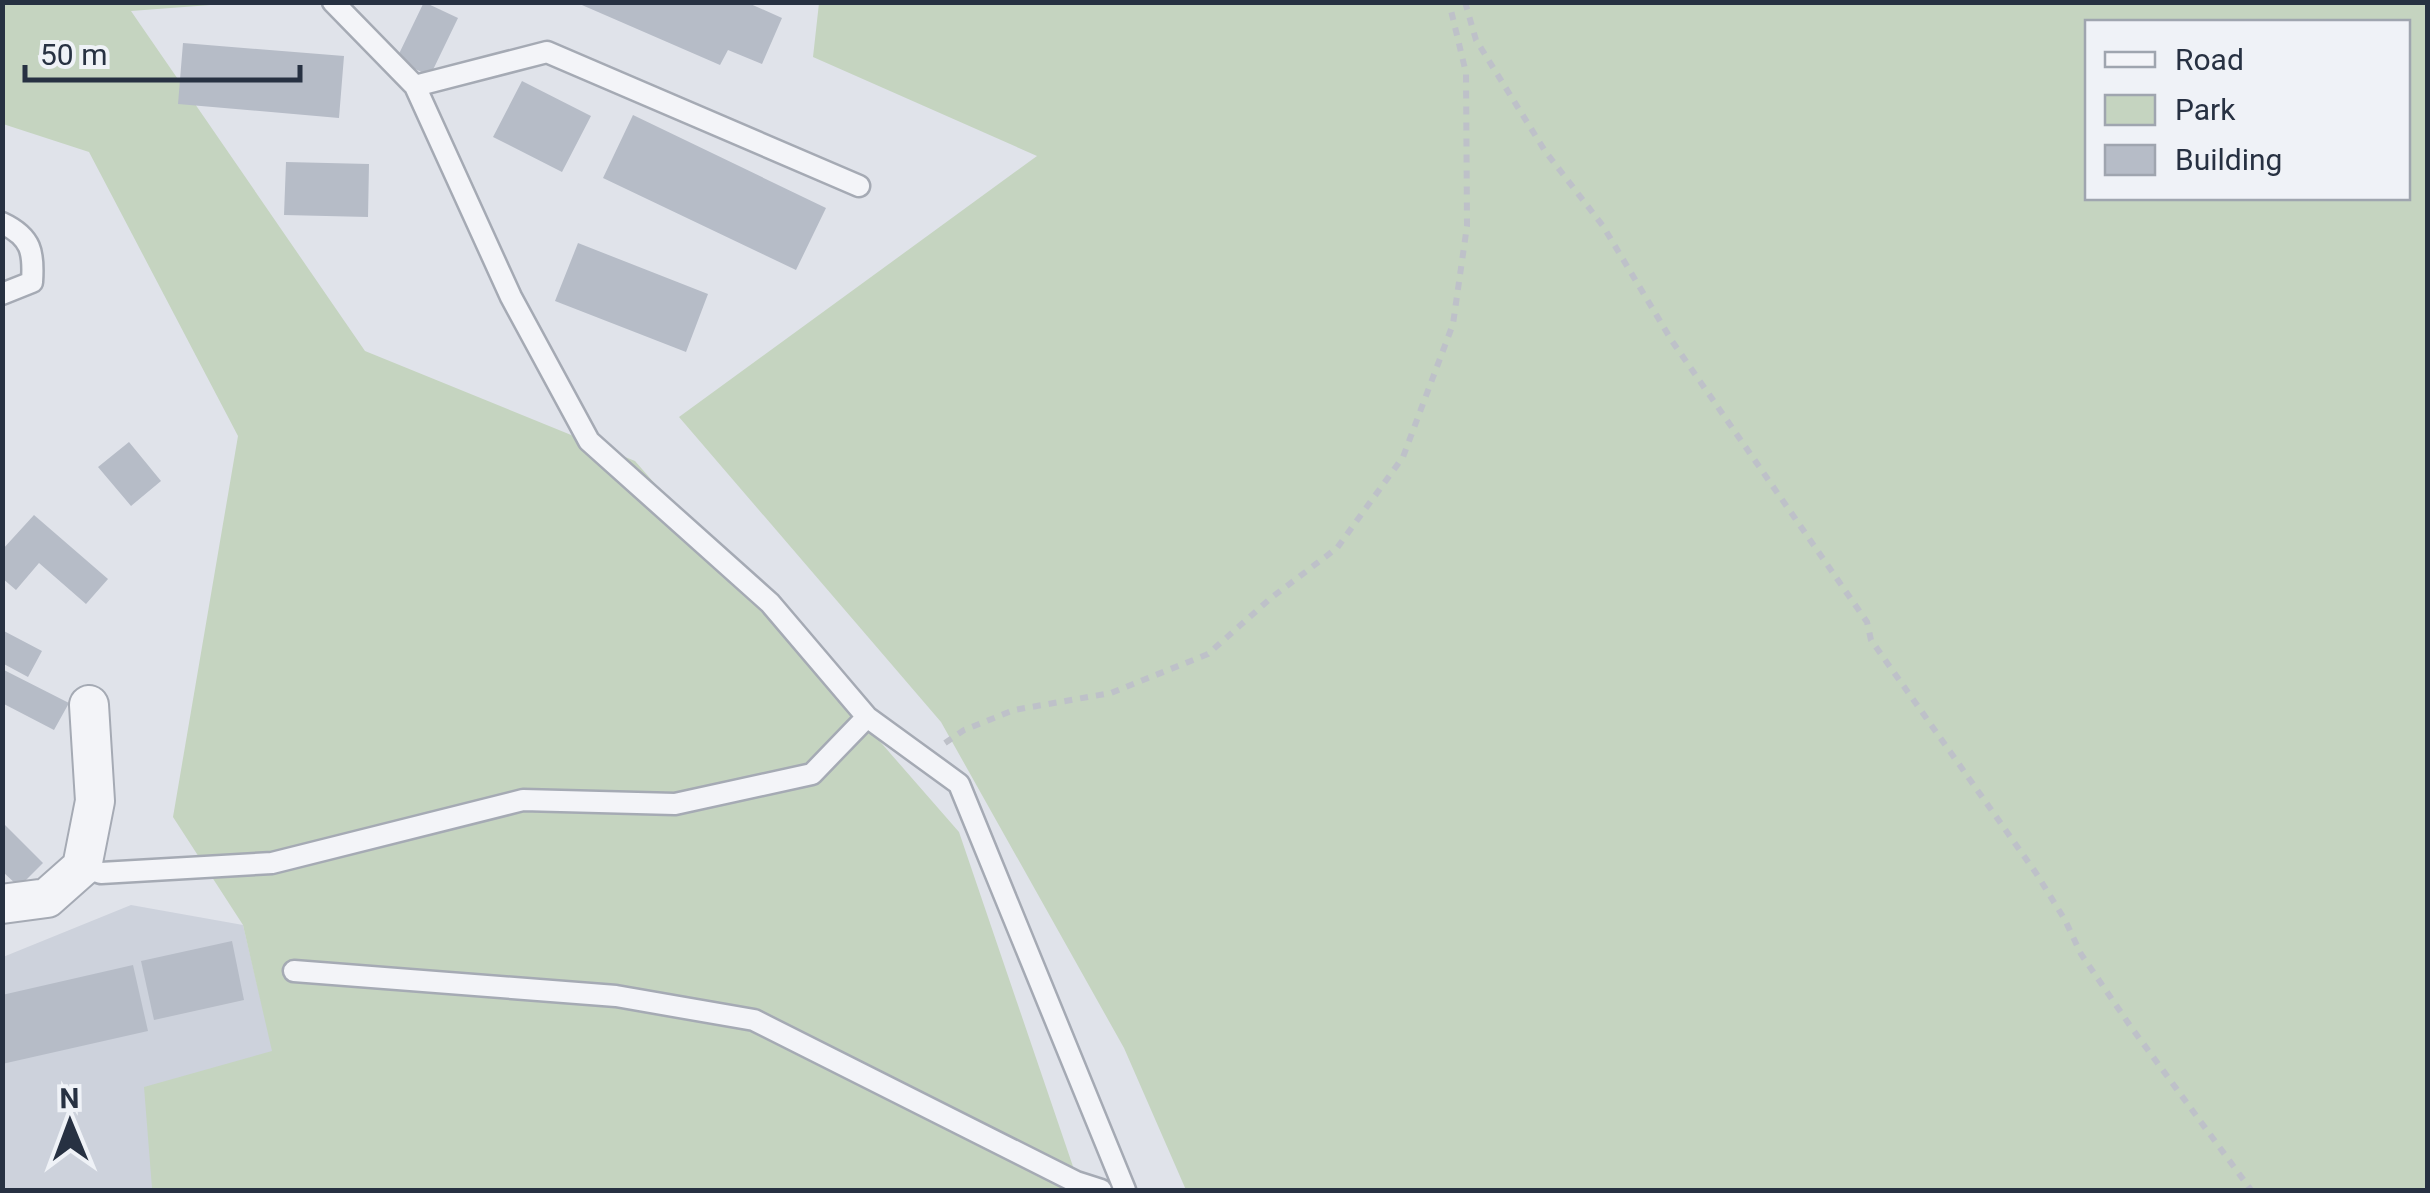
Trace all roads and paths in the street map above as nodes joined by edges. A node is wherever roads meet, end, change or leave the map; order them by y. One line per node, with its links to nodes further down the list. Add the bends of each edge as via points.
1 (333, 2): 4 (lane)
2 (1450, 2): 10 (path, via 1466,73 1467,226 1454,324 1403,457 1337,548 1208,654 1111,693 1014,710 964,730)
3 (1465, 2): 16 (path, via 1476,40 1545,151 1603,226 1672,341 1867,622 1871,640 2036,873 2081,954)
4 (415, 86): 5 (lane, via 546,52); 9 (lane, via 510,297 589,441 770,603)
5 (860, 186)
6 (2, 224): 7 (lane, via 17,230 34,255 32,282)
7 (2, 294)
8 (88, 705): 11 (street, via 94,802)
9 (868, 717): 10 (lane); 11 (lane, via 812,774 675,804 523,800 272,863 101,873)
10 (923, 758): 15 (lane, via 959,784)
11 (82, 867): 12 (street, via 47,898)
12 (2, 904)
13 (294, 971): 14 (lane, via 616,996 754,1020)
14 (1100, 1190)
15 (1125, 1190)
16 (2251, 1190)

